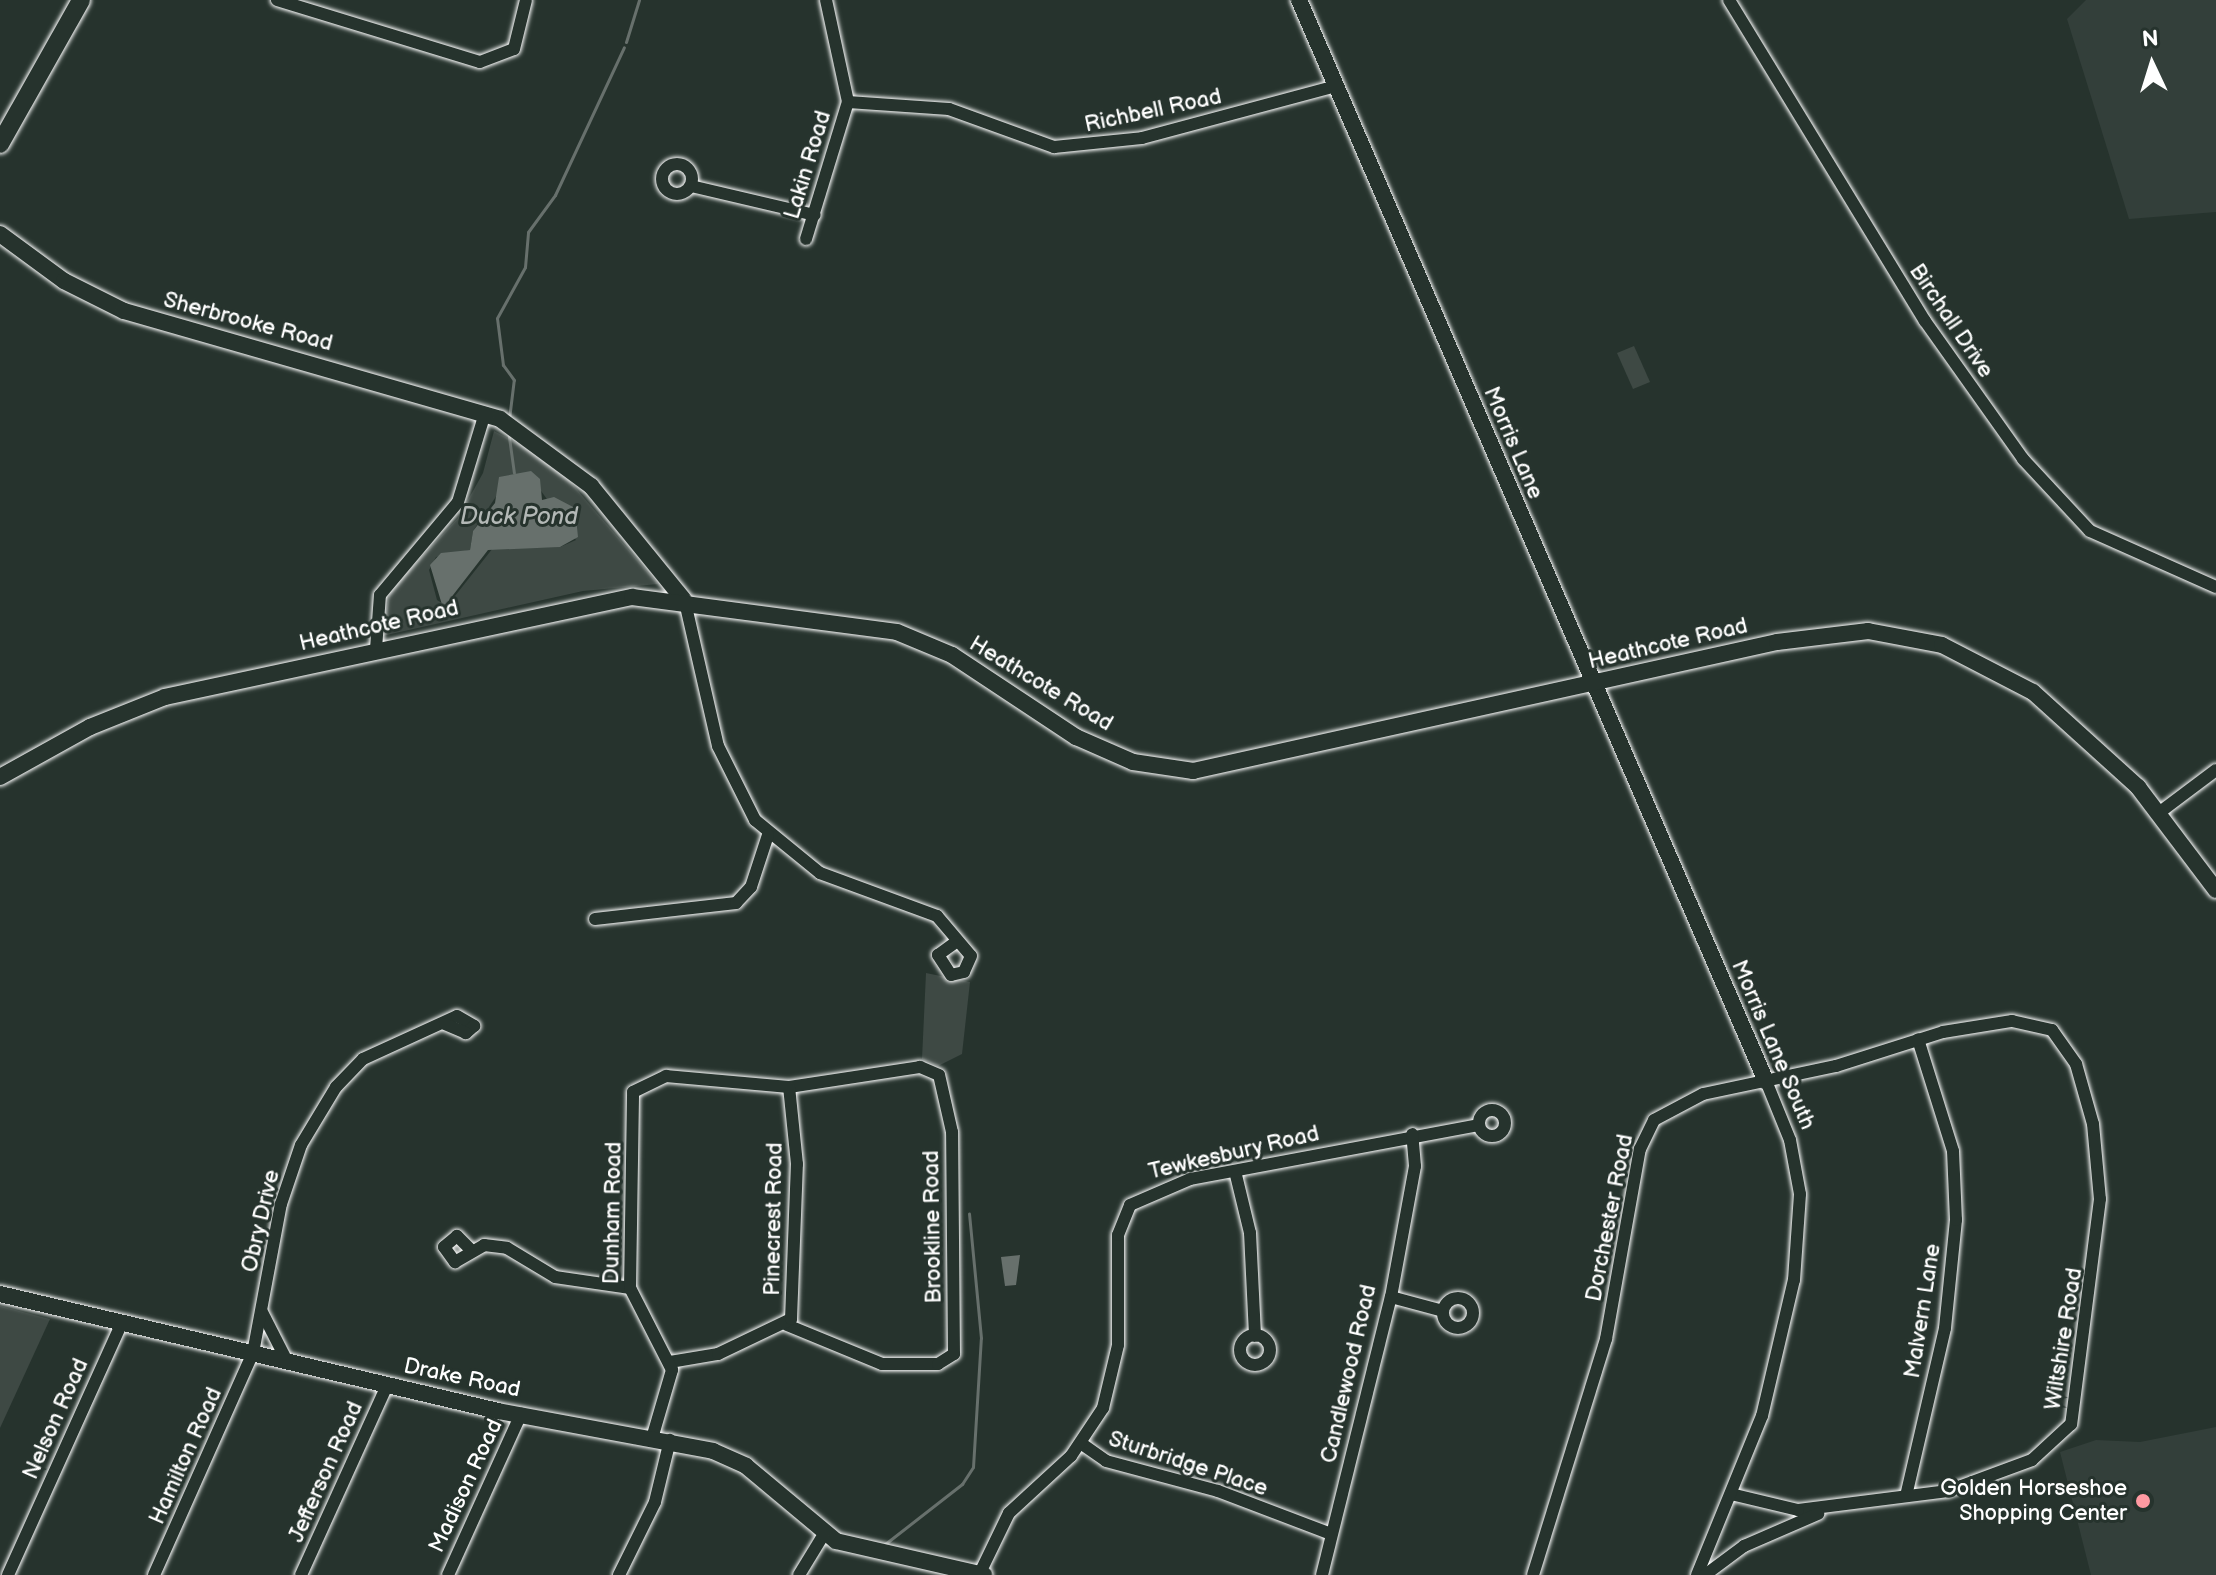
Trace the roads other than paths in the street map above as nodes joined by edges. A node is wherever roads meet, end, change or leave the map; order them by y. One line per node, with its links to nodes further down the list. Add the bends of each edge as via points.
1 (81, 0): 9 (main road)
2 (277, 0): 3 (street, via 480,62 514,49)
3 (526, 0)
4 (826, 0): 8 (street)
5 (1299, 0): 7 (street, Morris Lane)
6 (1729, 0): 15 (street, Birchall Drive, via 1925,321 2023,459 2090,531)
7 (1336, 86): 8 (street, Richbell Road, via 1142,138 1065,148 949,109); 18 (street, Morris Lane)
8 (848, 102): 11 (street, Lakin Road)
9 (0, 144)
10 (691, 186): 11 (street)
11 (815, 215): 13 (street, Lakin Road)
12 (0, 234): 14 (street, Sherbrooke Road, via 64,281 124,311)
13 (806, 239)
14 (500, 420): 16 (street, Sherbrooke Road, via 591,486); 17 (street, via 458,502 380,595)
15 (2216, 587)
16 (683, 599): 17 (street, Heathcote Road, via 600,600); 18 (street, Heathcote Road, via 897,632 952,655 1076,737 1162,769 1228,766); 22 (street, Sherbrooke Road, via 722,760)
17 (376, 649): 20 (street, Heathcote Road, via 141,705)
18 (1594, 684): 21 (street, Heathcote Road, via 1807,636 1911,636 2023,685); 24 (street, Morris Lane)
19 (2216, 770): 21 (street)
20 (0, 777)
21 (2160, 812): 23 (street, Heathcote Road)
22 (768, 835): 25 (street, via 751,887 736,903); 26 (street, Sherbrooke Road, via 820,873 937,916)
23 (2216, 890)
24 (1688, 904): 30 (street, Morris Lane South)
25 (595, 919)
26 (956, 942)
27 (445, 1024): 40 (street, Obry Drive, via 363,1059 322,1108 281,1204)
28 (2043, 1025): 29 (street, Dorchester Road, via 1985,1023); 52 (street, Wiltshire Road, via 2071,1049 2097,1150 2099,1235 2075,1415 2057,1442 2032,1460 1948,1491)
29 (1918, 1039): 30 (street, Dorchester Road); 52 (street, Malvern Lane, via 1953,1151 1956,1220 1945,1328)
30 (1766, 1081): 51 (street, Morris Lane South, via 1790,1140 1800,1221 1776,1369); 64 (street, Dorchester Road, via 1683,1100 1647,1130 1606,1339)
31 (789, 1087): 36 (street, Dunham Road, via 666,1076 633,1092); 42 (street, Pinecrest Road, via 797,1164); 42 (street, Brookline Road, via 920,1067 939,1075 952,1132 954,1354 938,1364 882,1364)
32 (1479, 1125): 33 (street, Tewkesbury Road)
33 (1412, 1134): 34 (street, Tewkesbury Road); 38 (street, Candlewood Road, via 1415,1166)
34 (1235, 1171): 43 (street, via 1251,1242); 50 (street, Tewkesbury Road, via 1153,1190 1125,1214 1115,1367)
35 (471, 1250): 36 (street, via 507,1248 555,1277)
36 (630, 1288): 46 (street, Dunham Road)
37 (0, 1294): 41 (street, Drake Road)
38 (1391, 1297): 39 (street); 55 (street, Candlewood Road)
39 (1443, 1311)
40 (262, 1312): 44 (street, Obry Drive); 45 (street, Obry Drive, via 275,1349)
41 (122, 1323): 44 (street, Drake Road); 56 (street, Nelson Road)
42 (787, 1325): 46 (street, Pinecrest Road, via 718,1354)
43 (1255, 1336)
44 (253, 1353): 45 (street, Drake Road); 57 (street, Hamilton Road)
45 (289, 1362): 47 (street, Drake Road)
46 (670, 1362): 49 (street)
47 (387, 1385): 48 (street, Drake Road); 58 (street, Jefferson Road)
48 (521, 1414): 49 (street, Drake Road); 59 (street, Madison Road)
49 (662, 1437): 54 (street, Drake Road, via 746,1466); 60 (street, via 655,1502)
50 (1082, 1444): 55 (street, Sturbridge Place, via 1106,1461 1218,1491); 62 (street, Tewkesbury Road, via 1009,1513)
51 (1731, 1494): 53 (street, Wiltshire Road, via 1798,1510); 65 (street, Morris Lane South)
52 (1906, 1496): 53 (street, Wiltshire Road)
53 (1840, 1506): 66 (street, Wiltshire Road, via 1786,1525)
54 (824, 1534): 61 (street); 62 (street, Drake Road, via 888,1556)
55 (1331, 1534): 63 (street, Candlewood Road)
56 (8, 1575)
57 (154, 1575)
58 (301, 1575)
59 (448, 1575)
60 (619, 1575)
61 (799, 1575)
62 (981, 1575)
63 (1322, 1575)
64 (1533, 1575)
65 (1697, 1575)
66 (1705, 1575)

